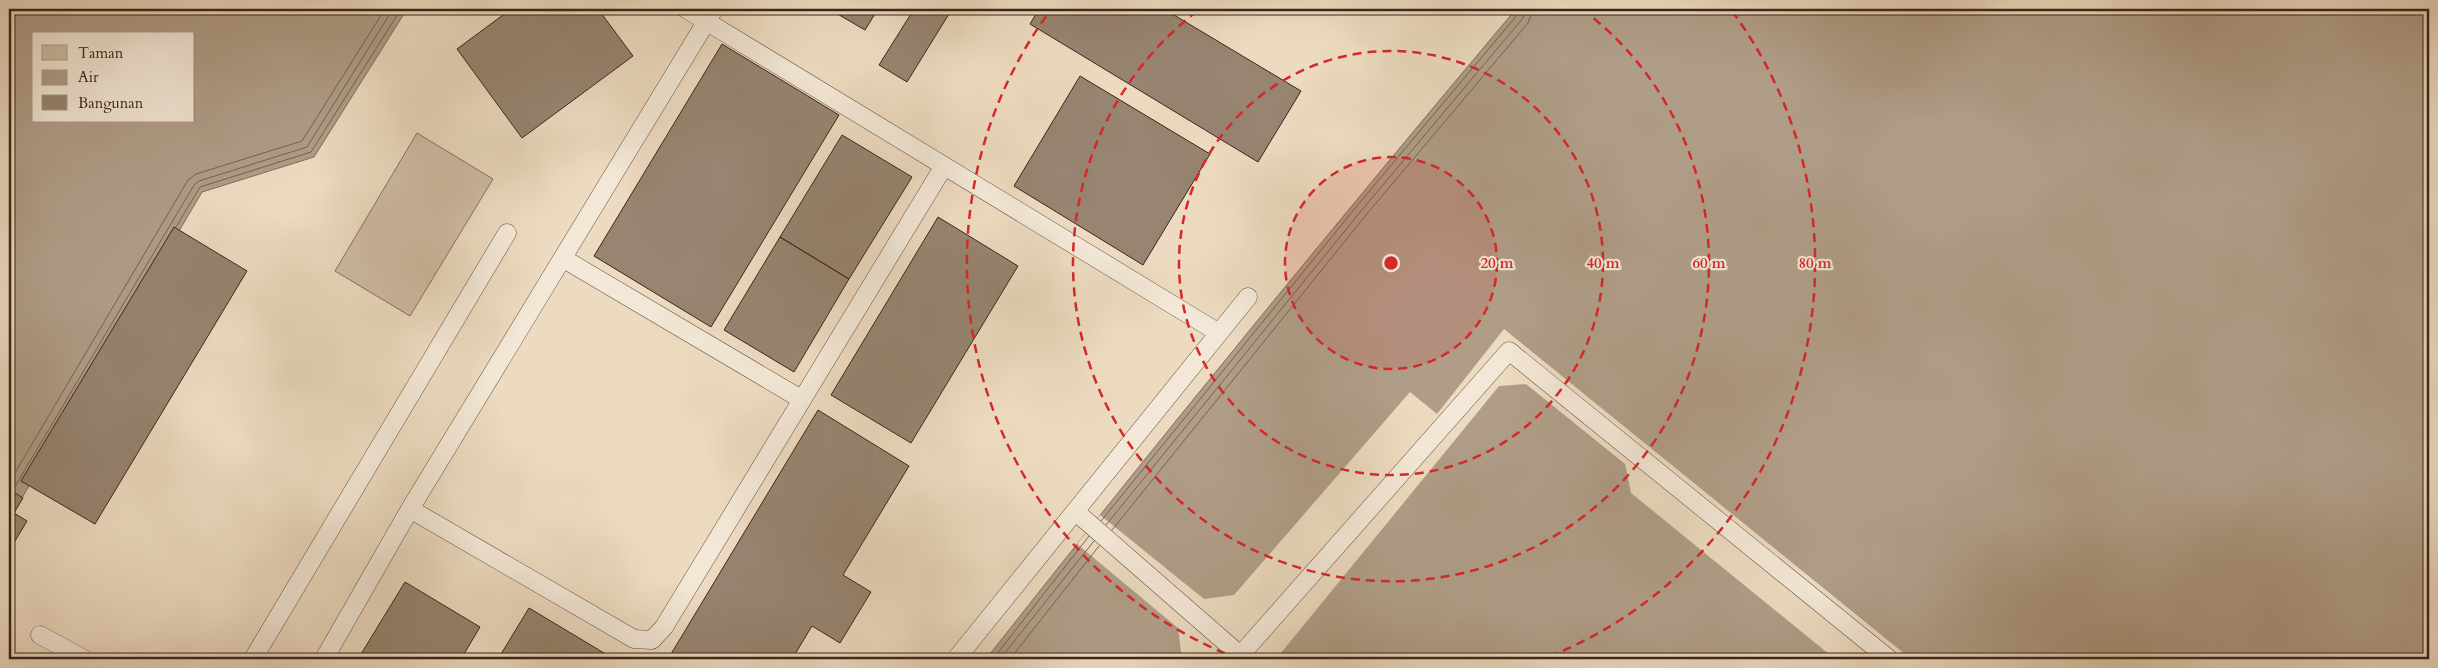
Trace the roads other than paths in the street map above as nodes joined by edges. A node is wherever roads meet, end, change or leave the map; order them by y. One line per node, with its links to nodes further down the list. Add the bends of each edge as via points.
1 (686, 9): 2 (lane)
2 (710, 15): 3 (lane); 5 (lane)
3 (944, 166): 7 (lane); 8 (lane)
4 (507, 233): 14 (lane)
5 (564, 259): 8 (lane); 9 (lane)
6 (1248, 297): 7 (lane)
7 (1220, 333): 10 (lane)
8 (800, 399): 9 (lane, via 664,626 652,640 634,639)
9 (410, 509): 15 (lane)
10 (1076, 512): 12 (lane); 16 (lane)
11 (40, 636): 13 (lane)
12 (1239, 657): 17 (lane, via 1508,351)
13 (84, 659)
14 (253, 659)
15 (324, 659)
16 (956, 659)
17 (1889, 659)

